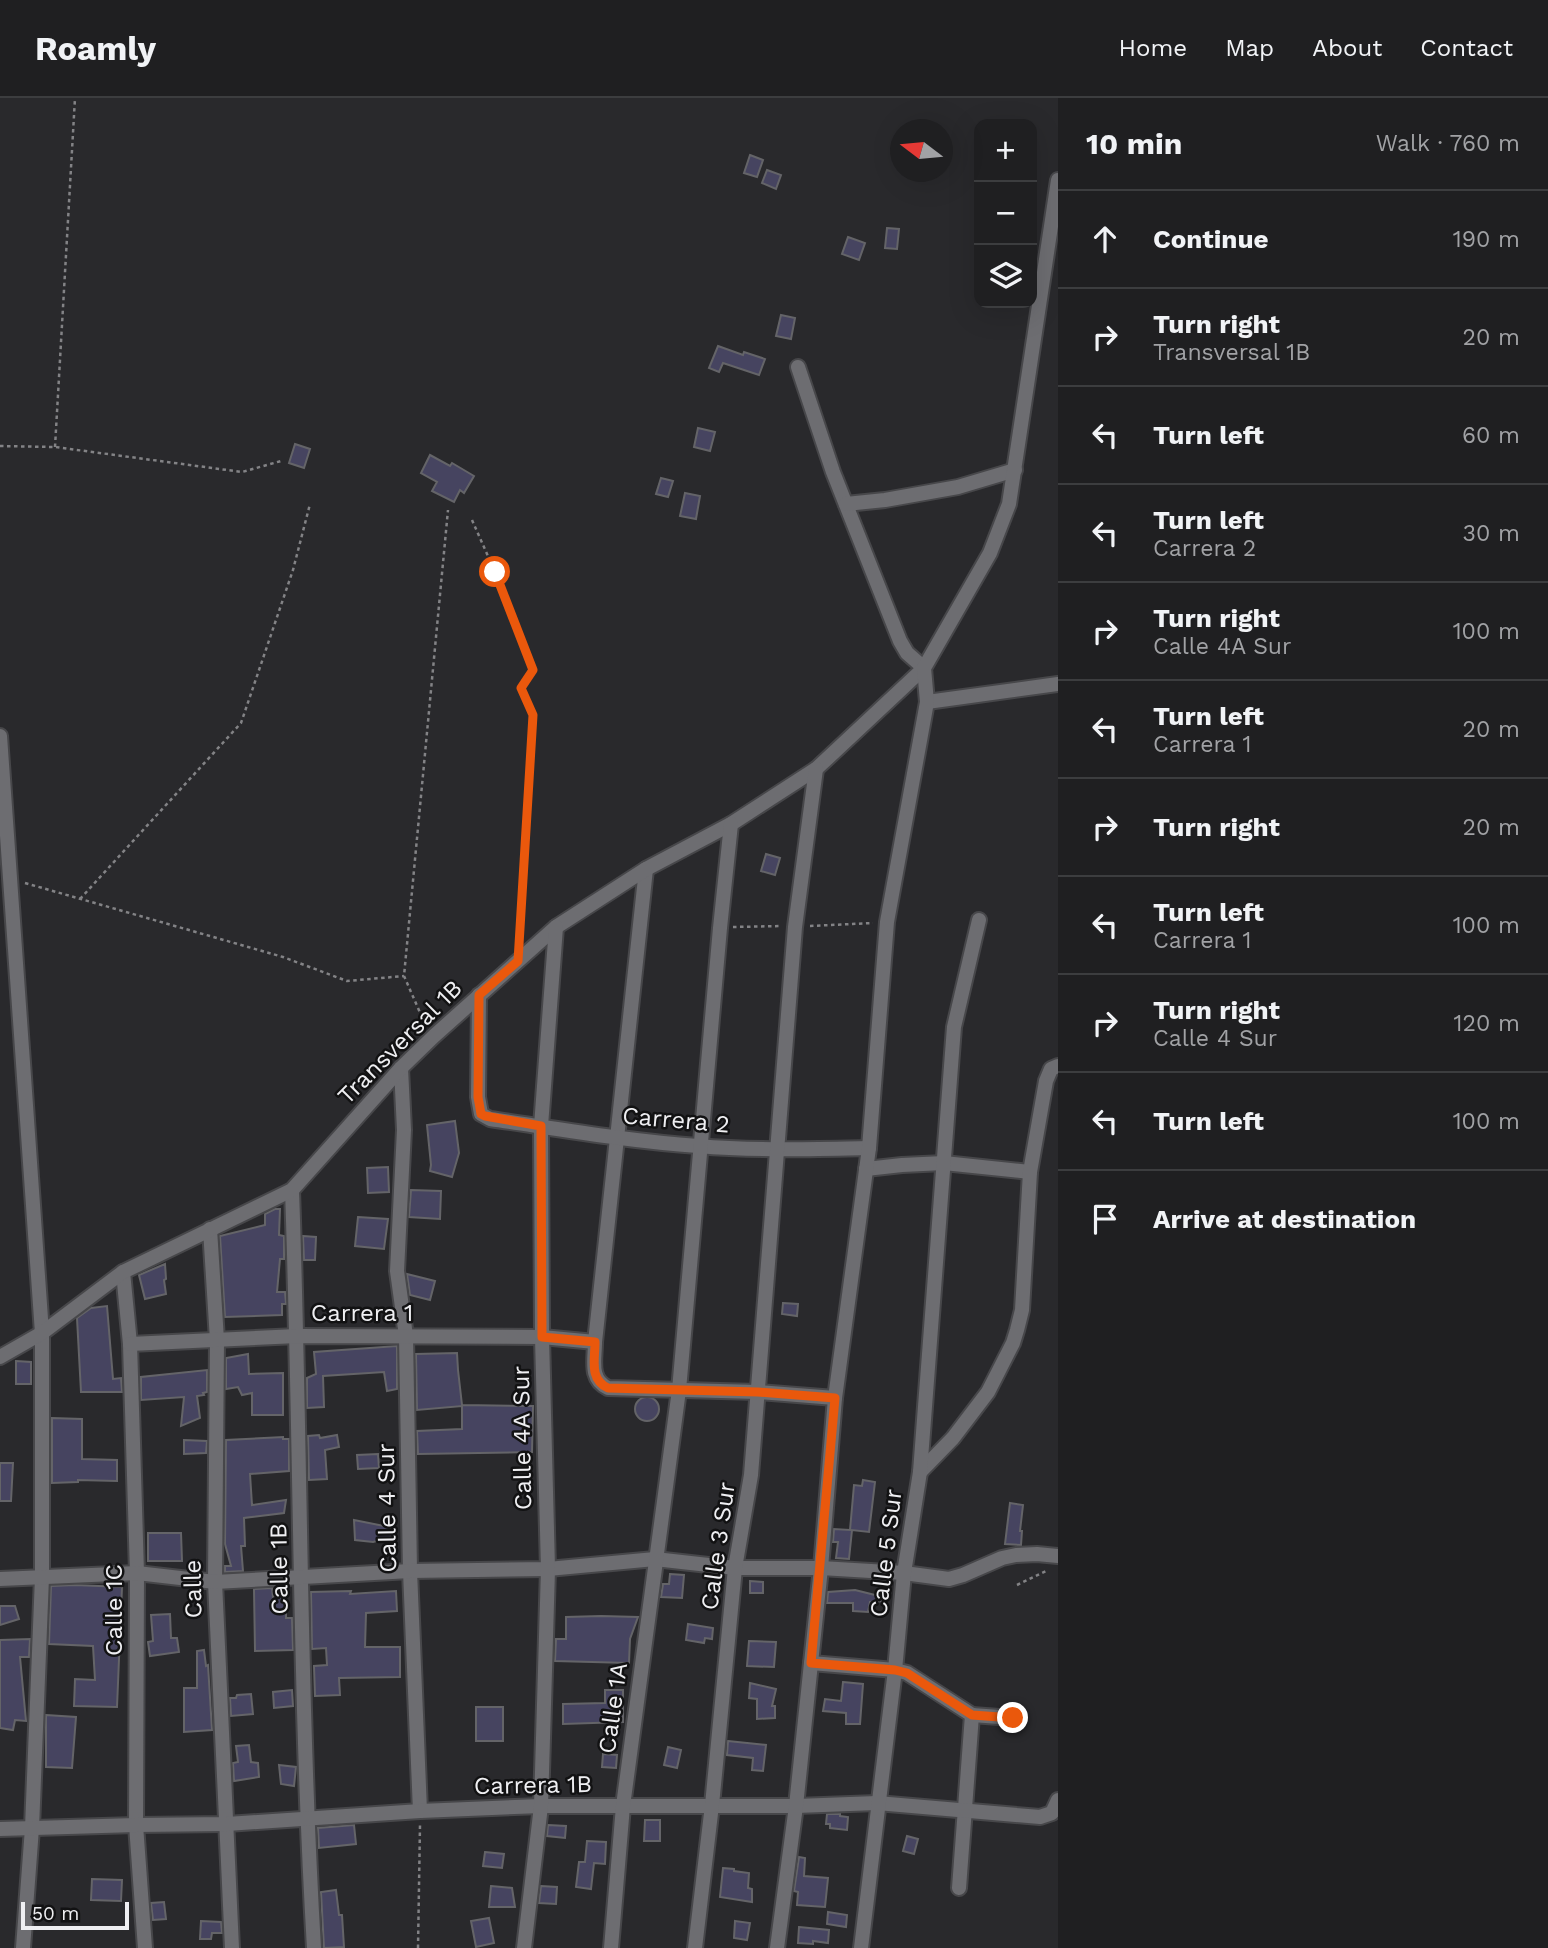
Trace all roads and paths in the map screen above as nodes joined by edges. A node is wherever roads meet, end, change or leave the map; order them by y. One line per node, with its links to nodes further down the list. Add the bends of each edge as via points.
1 (75, 98): 5 (path)
2 (1058, 180): 7 (street, Transversal 1B)
3 (798, 367): 8 (street)
4 (0, 446): 5 (path)
5 (55, 447): 6 (path, via 242,472)
6 (281, 461)
7 (1015, 470): 8 (street, via 958,487); 12 (street, Transversal 1B, via 1009,504 990,553)
8 (846, 503): 12 (street, via 900,641)
9 (310, 504): 20 (path, via 241,723)
10 (448, 510): 24 (path)
11 (472, 520): 23 (path, via 533,670 521,688 533,715)
12 (924, 668): 14 (street); 16 (street, Transversal 1B)
13 (1058, 684): 14 (street)
14 (928, 702): 32 (street, via 887,922)
15 (0, 736): 19 (street)
16 (816, 769): 17 (street, Transversal 1B); 33 (street, Calle 3 Sur, via 795,927)
17 (731, 824): 18 (street, Transversal 1B); 31 (street, Calle 1A)
18 (646, 869): 22 (street, Transversal 1B); 30 (street)
19 (9, 888): 20 (path, via 20,881); 40 (street)
20 (80, 899): 24 (path, via 283,957 347,981)
21 (979, 920): 34 (street, Calle 5 Sur, via 954,1027)
22 (556, 927): 23 (street, Transversal 1B); 29 (street, Calle 4A Sur)
23 (518, 961): 25 (street, Transversal 1B)
24 (404, 976): 26 (path)
25 (479, 995): 26 (street, Transversal 1B); 29 (street, Carrera 2, via 481,1114)
26 (433, 1036): 28 (street, Transversal 1B)
27 (1058, 1066): 36 (street, via 1051,1069 1046,1081)
28 (401, 1068): 37 (street, Transversal 1B); 42 (street, Calle 4 Sur, via 404,1130 397,1271)
29 (541, 1126): 30 (street, Carrera 2); 43 (street, Calle 4A Sur)
30 (618, 1138): 31 (street, Carrera 2); 45 (street)
31 (700, 1147): 33 (street, Carrera 2); 48 (street, Calle 1A)
32 (869, 1148): 33 (street, Carrera 2); 35 (street)
33 (776, 1149): 49 (street, Calle 3 Sur)
34 (944, 1163): 35 (street); 36 (street); 51 (street, Calle 5 Sur)
35 (866, 1169): 50 (street)
36 (1030, 1172): 51 (street, via 1022,1310 1013,1343 988,1392)
37 (292, 1190): 38 (street, Transversal 1B); 41 (street, Calle 1B)
38 (210, 1229): 39 (street, Transversal 1B); 44 (street, Calle)
39 (123, 1272): 40 (street, Transversal 1B); 46 (street, Calle 1C)
40 (42, 1333): 47 (street, Transversal 1B); 60 (street)
41 (297, 1336): 42 (street, Carrera 1); 44 (street, Carrera 1); 61 (street, Calle 1B)
42 (406, 1336): 43 (street, Carrera 1); 57 (street, Calle 4 Sur)
43 (542, 1337): 45 (street, Carrera 1); 56 (street, Calle 4A Sur)
44 (217, 1340): 46 (street, Carrera 1); 63 (street, Calle)
45 (595, 1342): 48 (street, via 594,1372 602,1385)
46 (130, 1344): 58 (street, Calle 1C)
47 (0, 1357)
48 (679, 1390): 49 (street); 52 (street, Calle 1A)
49 (758, 1392): 50 (street); 54 (street, Calle 3 Sur, via 751,1475)
50 (835, 1398): 55 (street)
51 (920, 1472): 59 (street, Calle 5 Sur)
52 (655, 1559): 54 (street); 56 (street); 73 (street, Calle 1A)
53 (1054, 1563): 59 (street, via 1026,1555 1002,1558 949,1579); 64 (path)
54 (735, 1568): 55 (street); 71 (street, Calle 3 Sur)
55 (821, 1568): 59 (street); 65 (street)
56 (548, 1569): 57 (street); 72 (street, Calle 4A Sur)
57 (410, 1571): 61 (street); 76 (street, Calle 4 Sur)
58 (138, 1573): 60 (street); 63 (street); 78 (street, Calle 1C)
59 (904, 1573): 66 (street, Calle 5 Sur)
60 (42, 1577): 62 (street); 80 (street)
61 (302, 1578): 63 (street); 77 (street, Calle 1B)
62 (0, 1579)
63 (215, 1582): 79 (street, Calle)
64 (1017, 1585)
65 (811, 1663): 66 (street); 74 (street)
66 (895, 1670): 67 (street, via 918,1678); 70 (street, Calle 5 Sur)
67 (972, 1715): 68 (street); 75 (street)
68 (1013, 1718)
69 (1058, 1800): 75 (street, Carrera 1B, via 1052,1813 1040,1817)
70 (877, 1803): 74 (street, Carrera 1B); 75 (street, Carrera 1B); 92 (street, Calle 5 Sur)
71 (712, 1805): 73 (street, Carrera 1B); 74 (street, Carrera 1B); 90 (street, Calle 3 Sur)
72 (541, 1806): 73 (street, Carrera 1B); 76 (street, Carrera 1B); 88 (street, Calle 4A Sur)
73 (623, 1806): 89 (street, Calle 1A)
74 (796, 1806): 91 (street)
75 (965, 1810): 82 (street)
76 (420, 1811): 77 (street, Carrera 1B); 87 (path)
77 (306, 1819): 79 (street, Carrera 1B); 86 (street, Calle 1B)
78 (136, 1825): 79 (street, Carrera 1B); 80 (street, Carrera 1B); 84 (street, Calle 1C)
79 (227, 1825): 85 (street, Calle)
80 (32, 1828): 81 (street, Carrera 1B); 83 (street)
81 (0, 1829)
82 (959, 1888)
83 (23, 1948)
84 (145, 1948)
85 (232, 1948)
86 (314, 1948)
87 (418, 1948)
88 (524, 1948)
89 (611, 1948)
90 (695, 1948)
91 (777, 1948)
92 (861, 1948)

